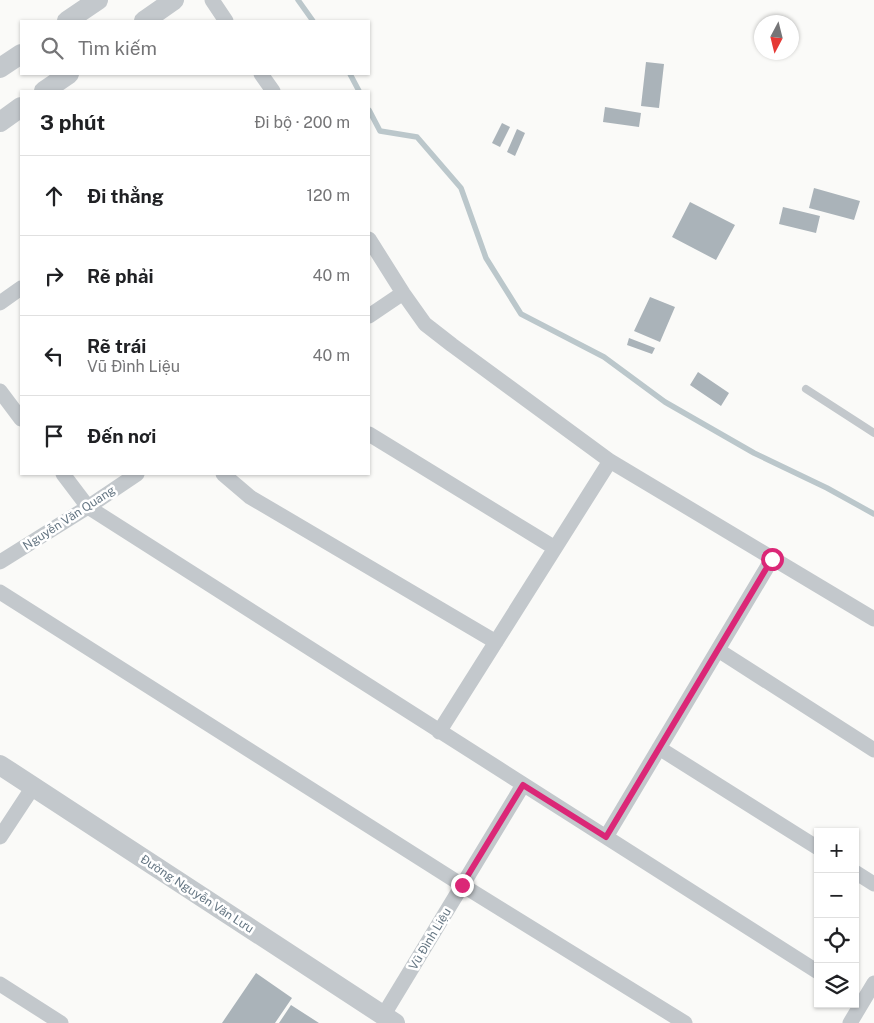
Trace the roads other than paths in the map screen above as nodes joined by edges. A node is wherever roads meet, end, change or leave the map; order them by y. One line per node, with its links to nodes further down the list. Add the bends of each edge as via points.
1 (98, 0): 4 (street)
2 (174, 0): 5 (street)
3 (212, 0): 6 (street)
4 (68, 20)
5 (145, 20)
6 (225, 20)
7 (20, 55): 8 (street)
8 (0, 68)
9 (68, 75): 11 (street)
10 (262, 75): 12 (street)
11 (45, 90)
12 (272, 90)
13 (20, 108): 14 (street)
14 (0, 122)
15 (370, 241): 17 (street)
16 (20, 289): 18 (street)
17 (402, 293): 19 (street); 25 (street, via 425,324)
18 (0, 303)
19 (370, 315)
20 (806, 389): 23 (lane)
21 (0, 391): 22 (street)
22 (20, 418)
23 (874, 433)
24 (370, 435): 30 (street)
25 (610, 462): 30 (street); 31 (street)
26 (64, 475): 29 (street)
27 (136, 475): 29 (street, Nguyễn Văn Quang)
28 (224, 475): 35 (street, via 250,497)
29 (88, 507): 32 (street, Nguyễn Văn Quang); 37 (street)
30 (555, 548): 35 (street)
31 (772, 559): 34 (street); 36 (street)
32 (0, 562)
33 (0, 592): 48 (street)
34 (874, 619)
35 (496, 642): 37 (street)
36 (718, 650): 38 (street); 39 (street)
37 (439, 732): 41 (street)
38 (659, 748): 44 (street); 45 (street)
39 (874, 750)
40 (0, 765): 42 (street, Đường Nguyễn Văn Lưu)
41 (523, 785): 44 (street); 48 (street, Vũ Đình Liệu)
42 (33, 787): 43 (street); 53 (street, Đường Nguyễn Văn Lưu)
43 (0, 837)
44 (606, 837): 49 (street)
45 (814, 845)
46 (857, 873): 47 (street)
47 (874, 884)
48 (462, 885): 53 (street, Vũ Đình Liệu); 55 (street)
49 (814, 969)
50 (874, 983): 52 (street)
51 (0, 984): 54 (street)
52 (864, 1002): 56 (street)
53 (383, 1021)
54 (61, 1023)
55 (685, 1023)
56 (850, 1023)

